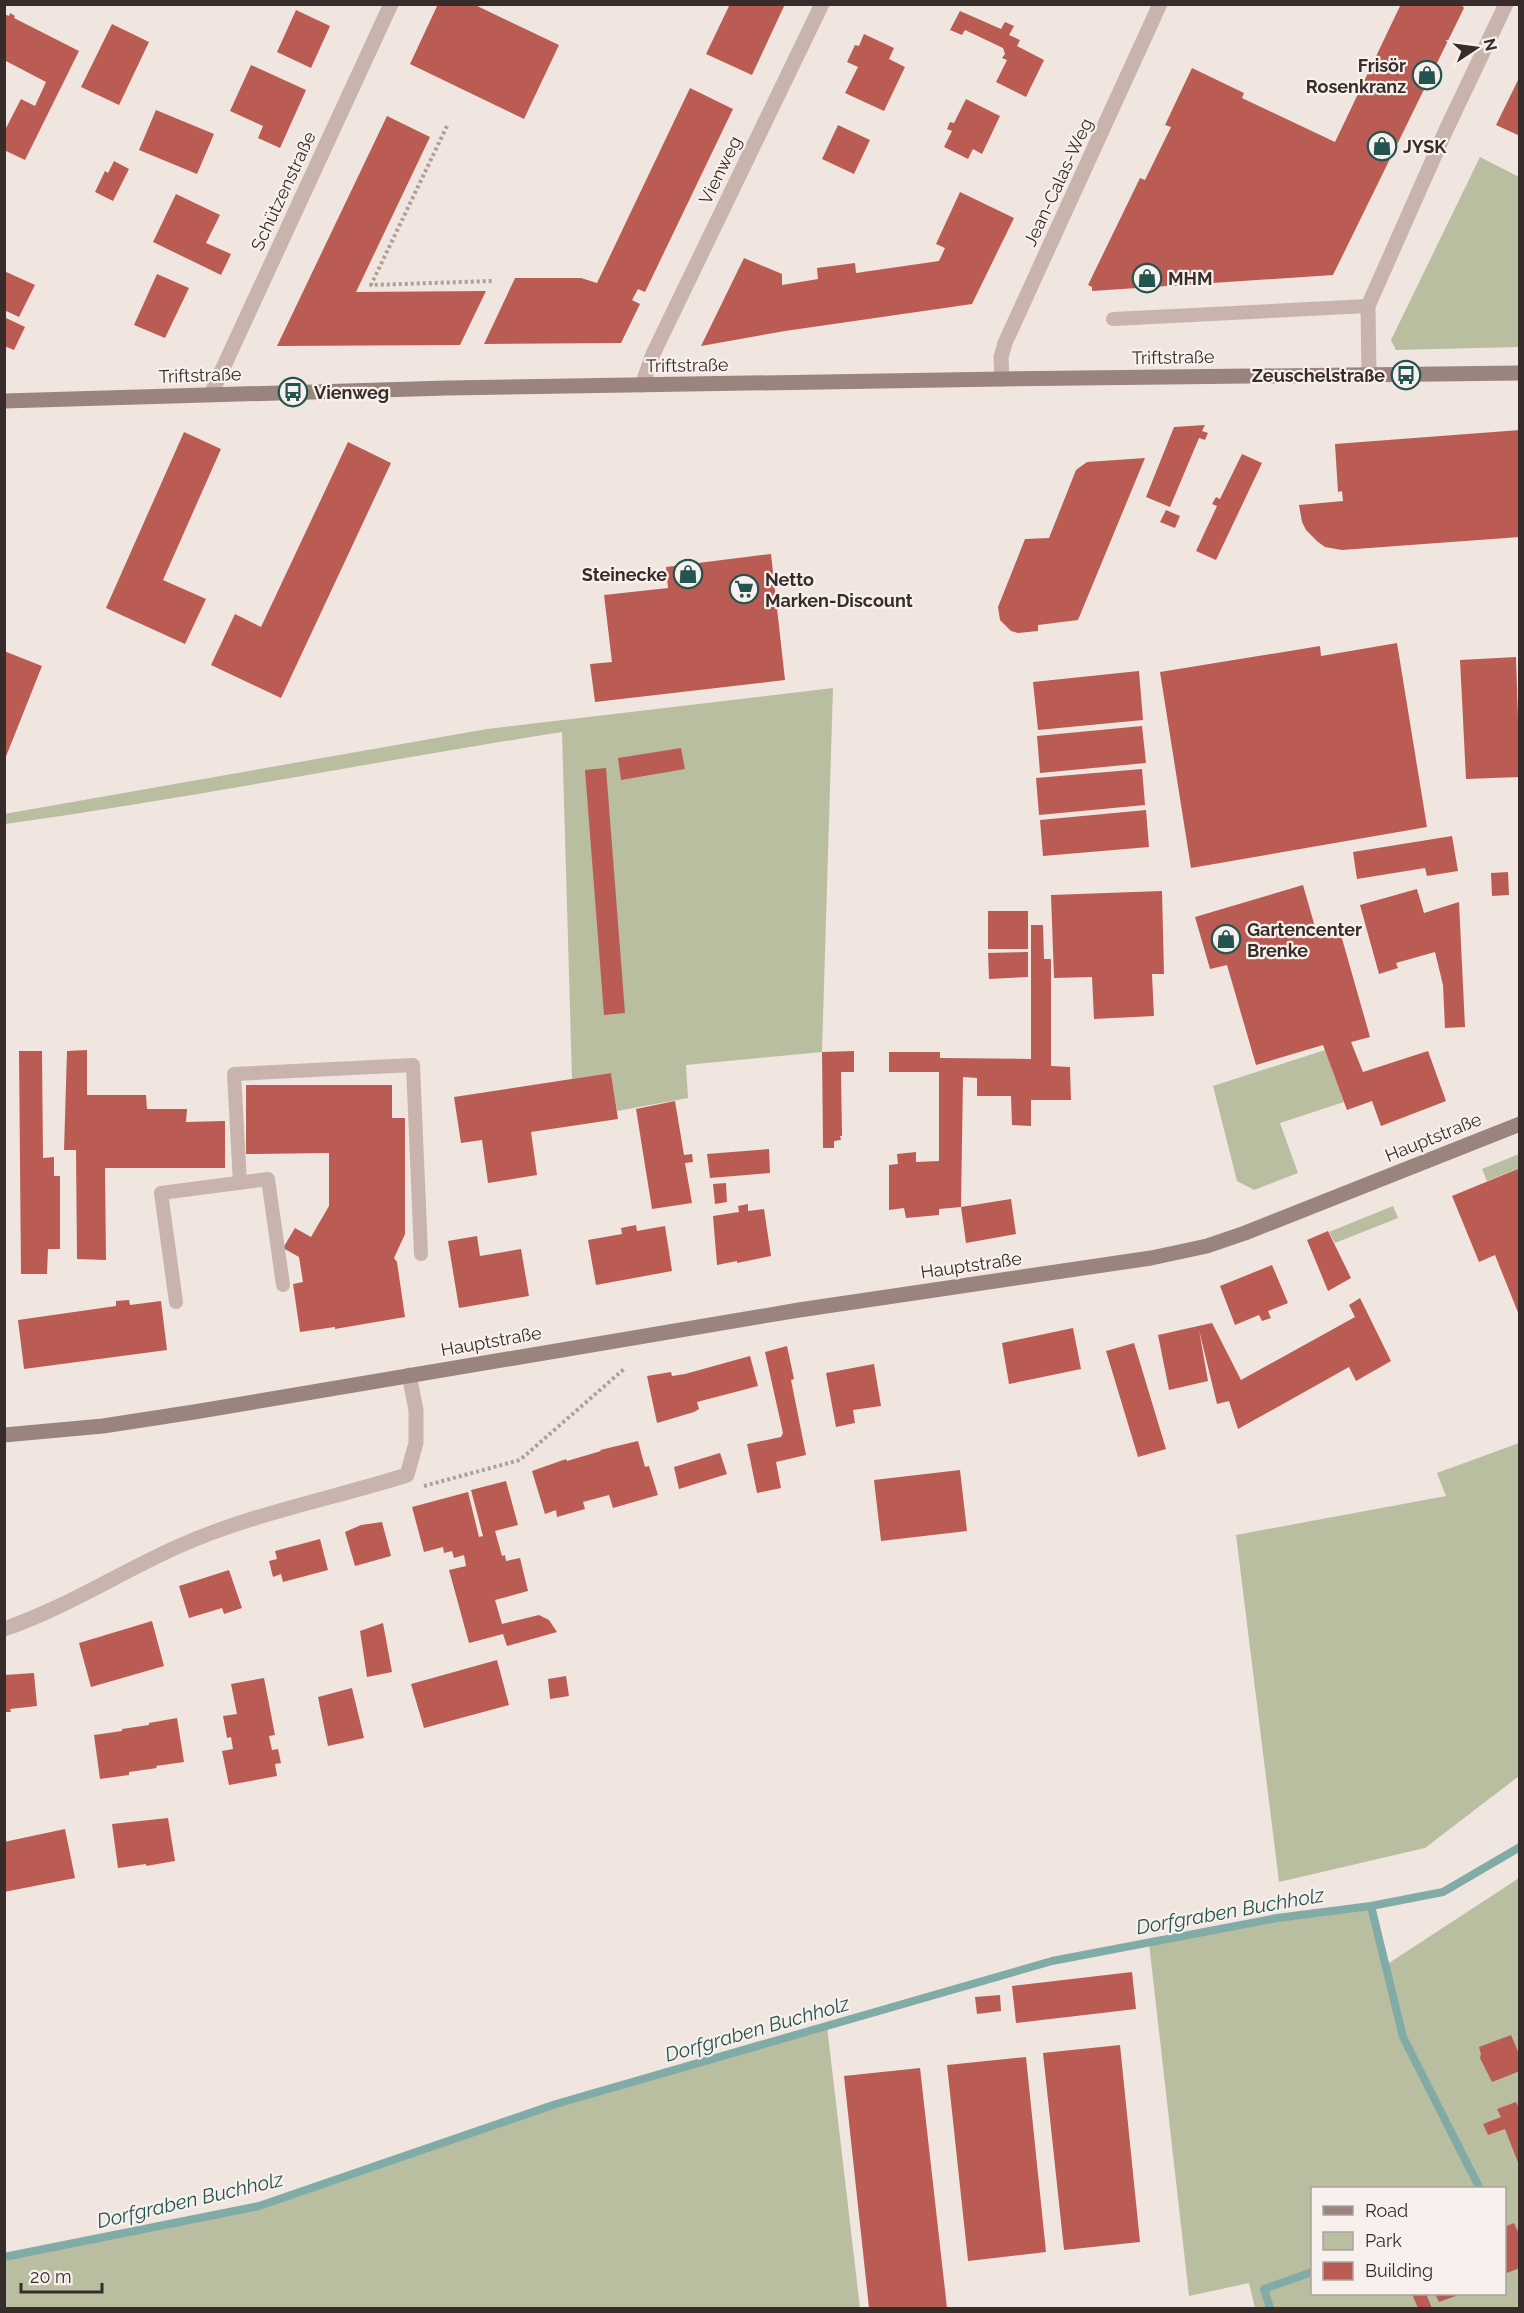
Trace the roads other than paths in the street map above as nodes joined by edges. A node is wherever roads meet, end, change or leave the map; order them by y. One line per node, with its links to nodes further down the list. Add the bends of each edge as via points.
1 (391, 4): 11 (street, Schützenstraße)
2 (822, 4): 10 (street, Vienweg, via 653,354)
3 (1160, 4): 9 (street, Jean-Calas-Weg, via 1005,343)
4 (1506, 4): 5 (street)
5 (1368, 306): 6 (lane); 8 (street)
6 (1113, 319)
7 (1520, 373): 8 (main road, Triftstraße)
8 (1369, 376): 9 (main road, Triftstraße)
9 (1002, 379): 10 (main road, Triftstraße)
10 (642, 385): 11 (main road, Triftstraße)
11 (211, 394): 12 (main road, Triftstraße)
12 (4, 401)
13 (1520, 1124): 18 (main road, Hauptstraße, via 1207,1246)
14 (240, 1183): 15 (lane, via 234,1074 413,1065); 16 (lane, via 268,1179); 17 (lane, via 161,1193)
15 (421, 1254)
16 (283, 1285)
17 (176, 1302)
18 (410, 1375): 19 (main road, Hauptstraße, via 194,1413); 20 (street, via 416,1443 407,1475 218,1531)
19 (4, 1435)
20 (4, 1629)

